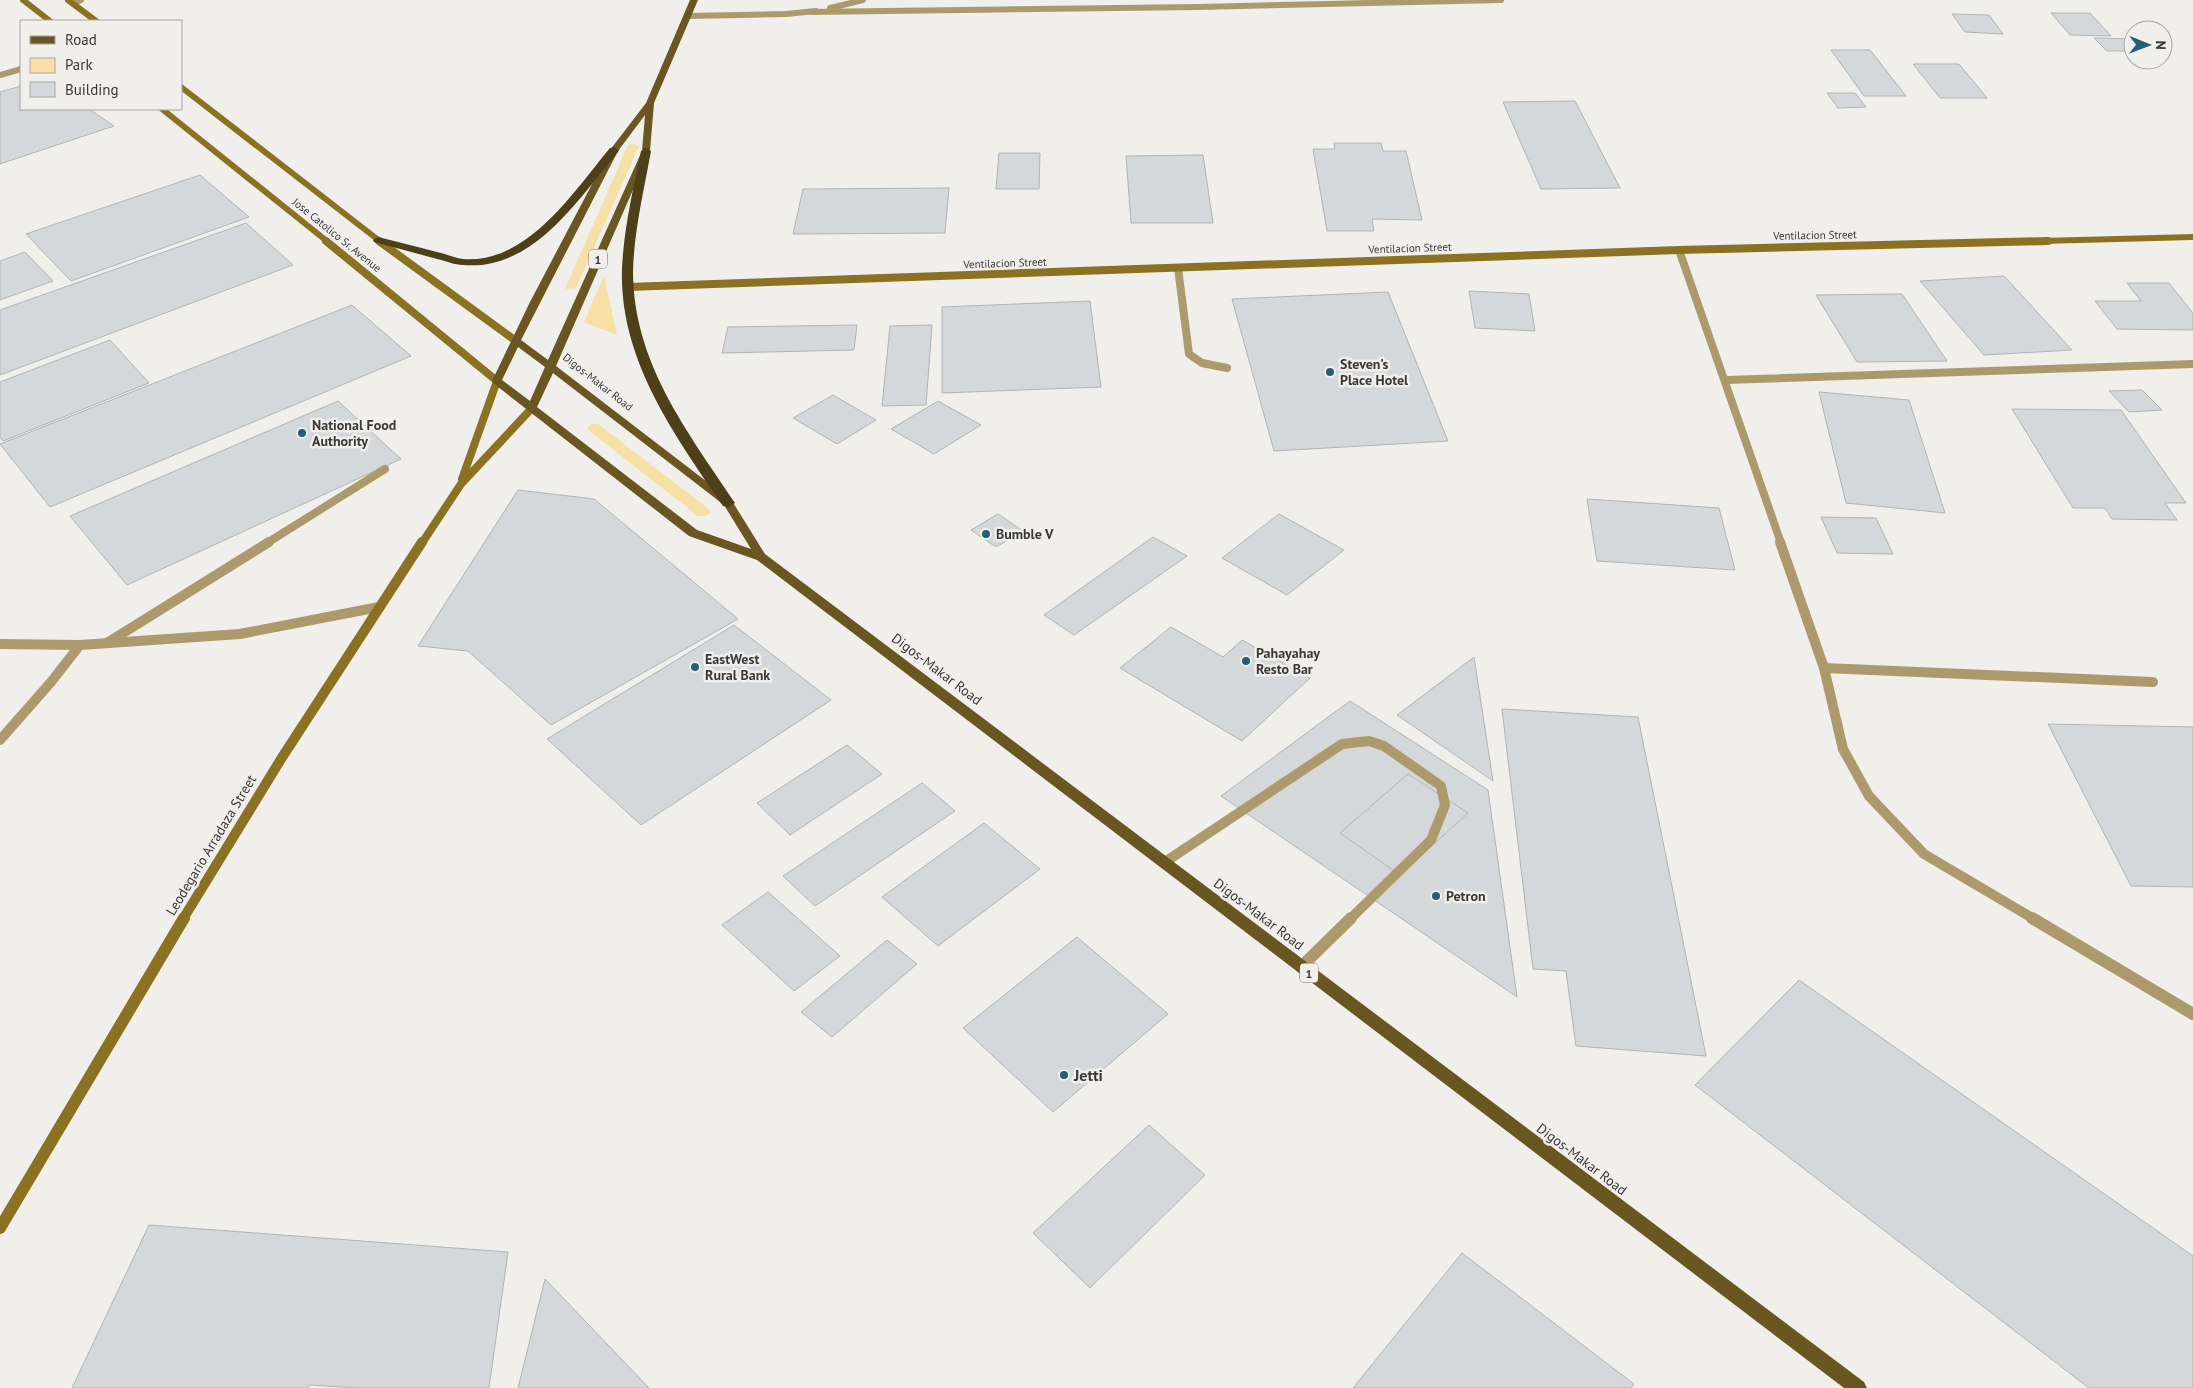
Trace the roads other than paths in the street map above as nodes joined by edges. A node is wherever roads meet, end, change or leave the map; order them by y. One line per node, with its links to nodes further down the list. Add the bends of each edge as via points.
1 (23, 0): 9 (street)
2 (81, 0): 6 (street)
3 (694, 0): 8 (main road, Digos-Makar Road / 1)
4 (863, 0): 7 (street)
5 (1501, 0): 7 (street)
6 (71, 2): 10 (street)
7 (811, 12): 8 (street)
8 (687, 16): 14 (main road, Digos-Makar Road / 1)
9 (49, 20)
10 (95, 20)
11 (20, 68): 12 (street)
12 (0, 75)
13 (182, 88): 19 (street, Jose Catolico Sr. Avenue)
14 (650, 103): 16 (main road, Digos-Makar Road / 1); 17 (main road, Digos-Makar Road / 1)
15 (163, 110): 28 (street, Jose Catolico Sr. Avenue)
16 (614, 150): 19 (highway, via 542,232 524,247 507,255 464,262); 23 (main road, Digos-Makar Road / 1)
17 (646, 151): 22 (highway, via 632,225); 25 (main road, Digos-Makar Road / 1)
18 (2193, 237): 20 (street, Ventilacion Street)
19 (378, 240): 23 (street, Jose Catolico Sr. Avenue)
20 (1679, 250): 21 (street, Ventilacion Street); 27 (street)
21 (1178, 268): 22 (street, Ventilacion Street); 26 (street, via 1189,354 1202,363)
22 (628, 287): 32 (highway, via 635,339 652,383 671,419)
23 (516, 342): 25 (main road, 1); 28 (main road, 1)
24 (2193, 364): 27 (street)
25 (550, 367): 29 (main road, 1); 32 (main road, Digos-Makar Road / 1)
26 (1227, 368)
27 (1726, 380): 38 (street)
28 (497, 381): 29 (main road, 1); 31 (street, Leodegario Arradaza Street)
29 (532, 408): 31 (street, Leodegario Arradaza Street); 33 (main road, Digos-Makar Road / 1, via 692,533)
30 (385, 468): 36 (street)
31 (461, 484): 34 (street, Leodegario Arradaza Street)
32 (728, 503): 33 (main road, Digos-Makar Road / 1)
33 (761, 557): 41 (main road, Digos-Makar Road / 1)
34 (379, 608): 36 (street, via 240,634); 44 (street, Leodegario Arradaza Street, via 271,776)
35 (0, 644): 37 (street)
36 (104, 644): 37 (street)
37 (80, 645): 40 (street)
38 (1824, 668): 39 (street); 43 (street, via 1843,748 1870,796 1924,854)
39 (2152, 682)
40 (0, 740)
41 (1165, 862): 42 (main road, Digos-Makar Road / 1); 42 (street, via 1342,744 1369,741 1384,746 1441,786 1445,805 1431,840)
42 (1301, 966): 45 (main road, Digos-Makar Road / 1)
43 (2193, 1014)
44 (0, 1228)
45 (1858, 1388)

